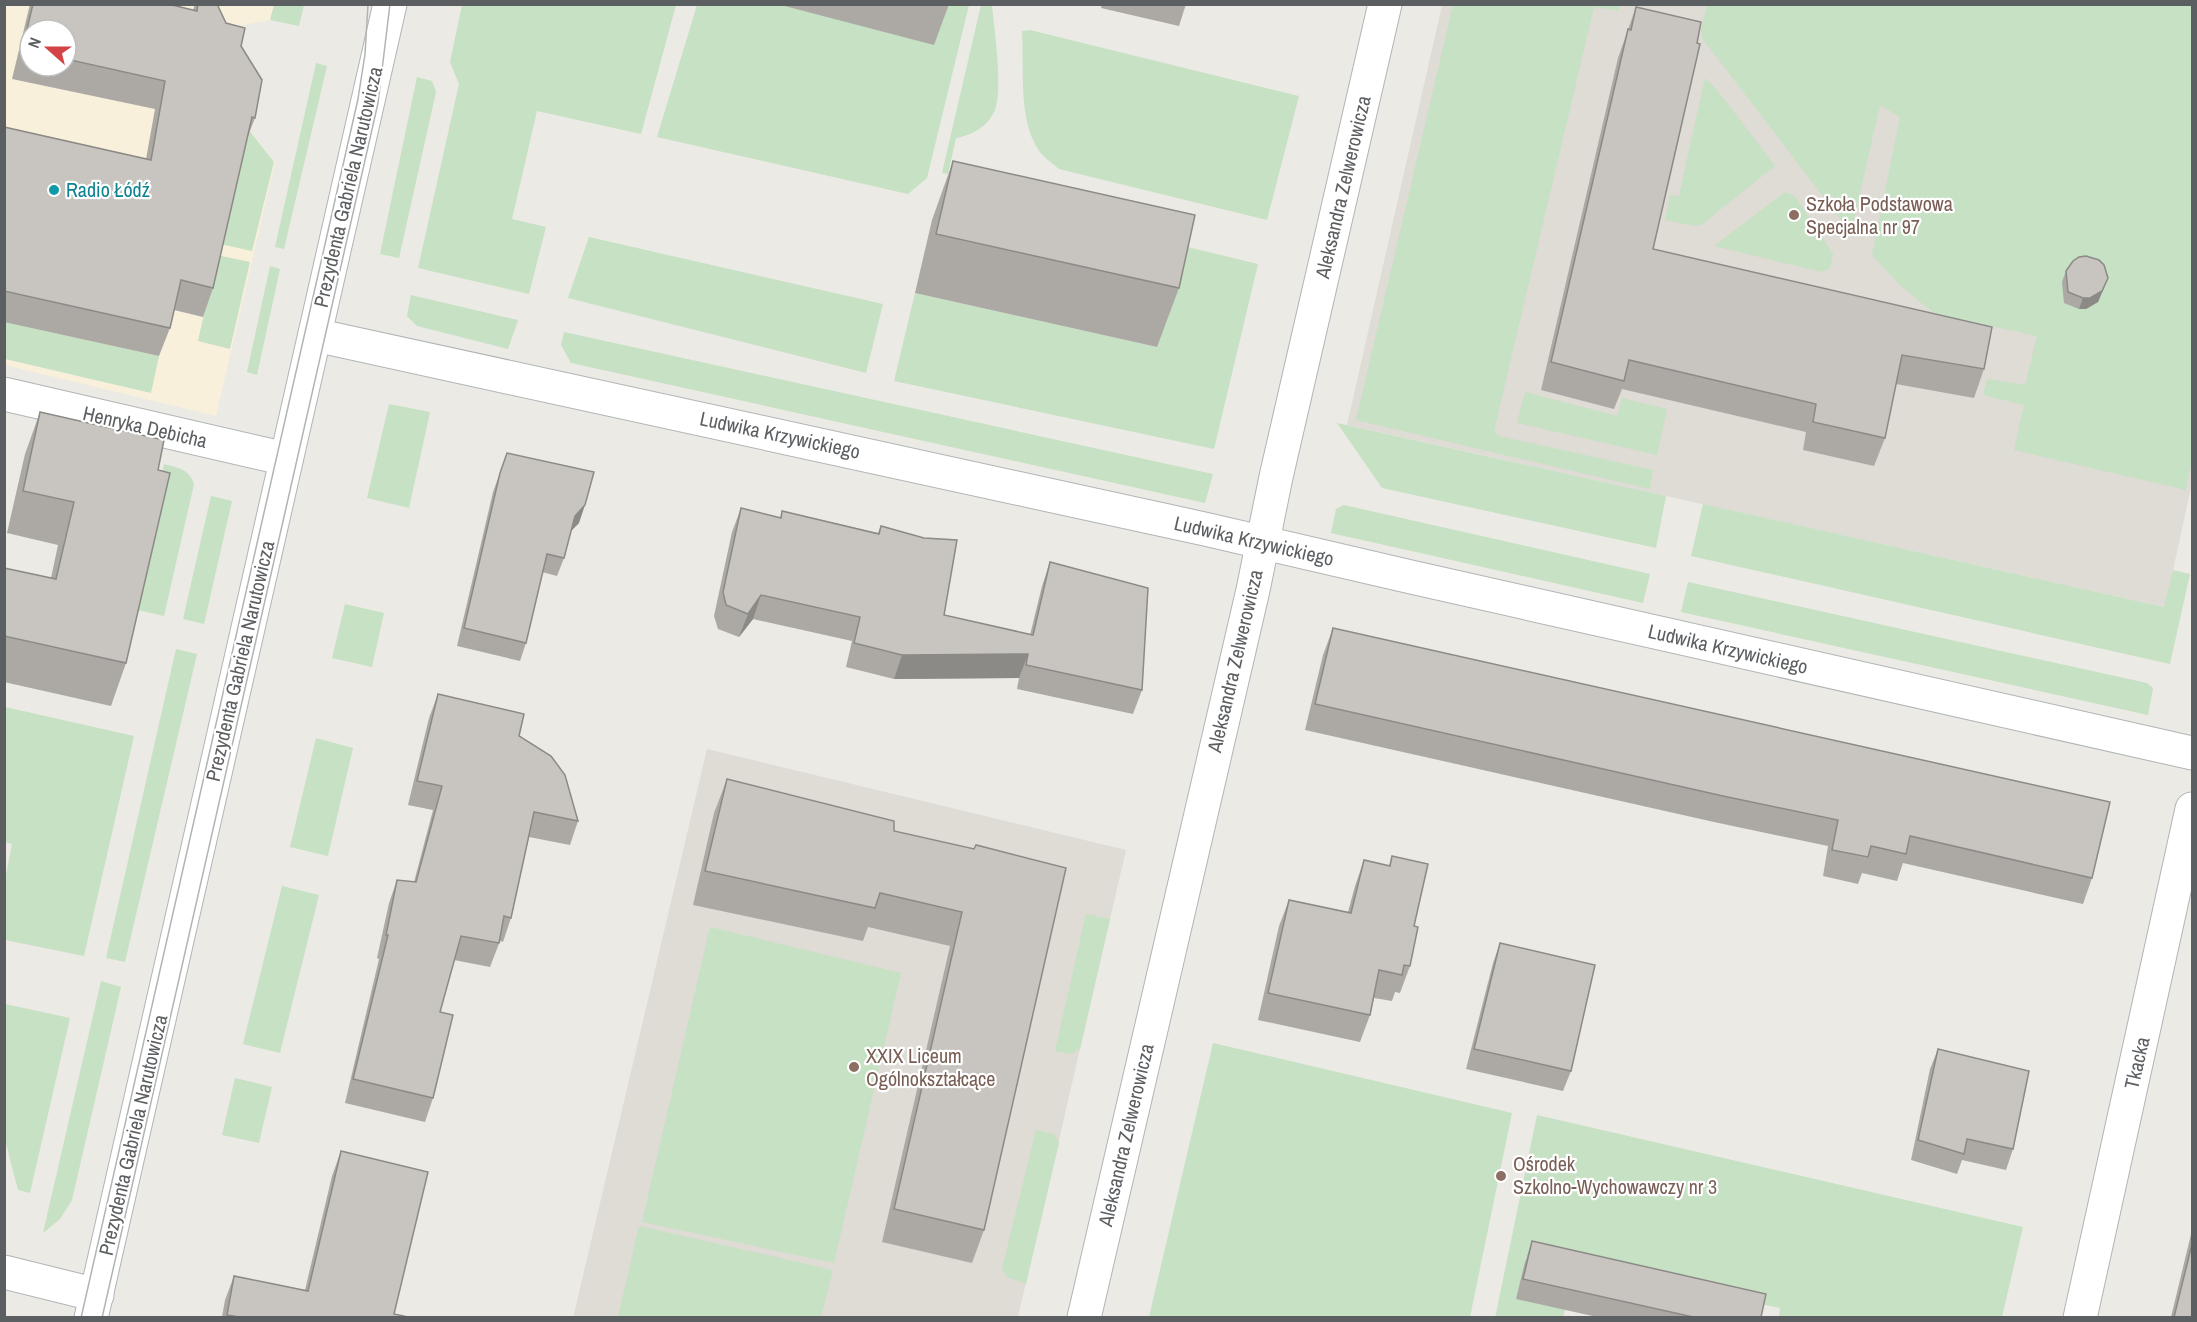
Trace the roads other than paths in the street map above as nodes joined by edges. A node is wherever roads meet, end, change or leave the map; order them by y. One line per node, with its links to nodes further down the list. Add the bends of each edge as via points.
1 (390, 4): 3 (street, Prezydenta Gabriela Narutowicza)
2 (1385, 4): 6 (street, Aleksandra Zelwerowicza)
3 (315, 335): 5 (street, Prezydenta Gabriela Narutowicza); 6 (street, Ludwika Krzywickiego)
4 (4, 394): 5 (street, Henryka Debicha)
5 (286, 459): 10 (street, Prezydenta Gabriela Narutowicza)
6 (1262, 542): 7 (street, Ludwika Krzywickiego); 11 (street, Aleksandra Zelwerowicza)
7 (2193, 753)
8 (2193, 809): 12 (street, Tkacka)
9 (4, 1272): 10 (street)
10 (94, 1306)
11 (1084, 1317)
12 (2080, 1317)

